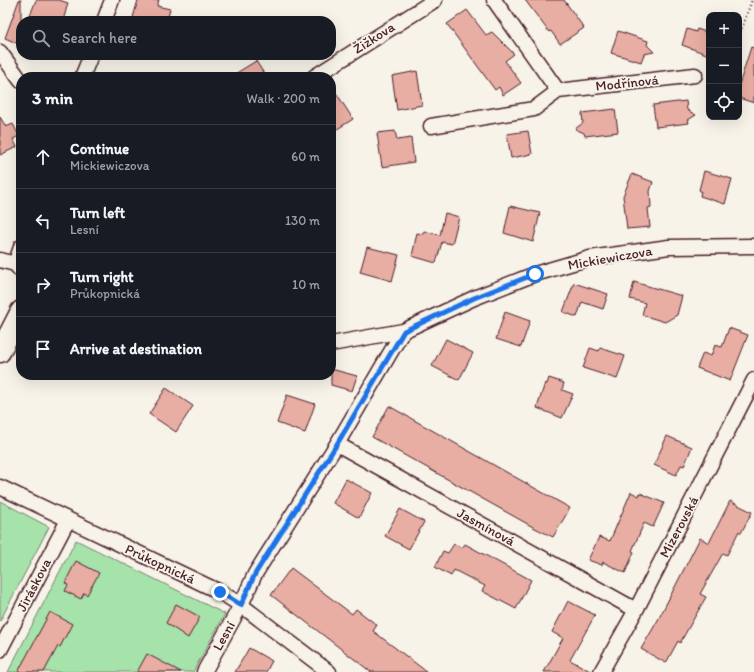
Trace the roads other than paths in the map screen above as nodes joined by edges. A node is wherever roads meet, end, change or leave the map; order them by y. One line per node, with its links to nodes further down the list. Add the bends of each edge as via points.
1 (112, 0): 4 (street)
2 (435, 0): 8 (street, Žižkova)
3 (494, 0): 11 (street)
4 (106, 16)
5 (0, 52): 9 (street)
6 (89, 60): 7 (street)
7 (84, 72)
8 (322, 72)
9 (16, 74)
10 (695, 75): 11 (street, Modřínová)
11 (558, 91): 12 (street, via 534,109)
12 (431, 126)
13 (754, 246): 14 (street, Mickiewiczova)
14 (735, 247): 15 (street); 19 (street, Mickiewiczova, via 669,247 590,258 535,274 474,298)
15 (754, 258)
16 (0, 260): 17 (street)
17 (16, 267)
18 (16, 321): 21 (street)
19 (404, 331): 20 (street, Mickiewiczova); 23 (street, Lesní)
20 (336, 343)
21 (0, 352)
22 (754, 380): 27 (street, Mizerovská)
23 (337, 444): 26 (street, Lesní, via 255,574); 27 (street, Jasmínová)
24 (0, 487): 25 (street, Průkopnická)
25 (68, 520): 26 (street, Průkopnická, via 220,592); 28 (street, Jiráskova)
26 (241, 605): 29 (street, Lesní); 30 (street, Průkopnická)
27 (636, 610): 31 (street, Mizerovská)
28 (0, 650)
29 (204, 672)
30 (328, 672)
31 (601, 672)

